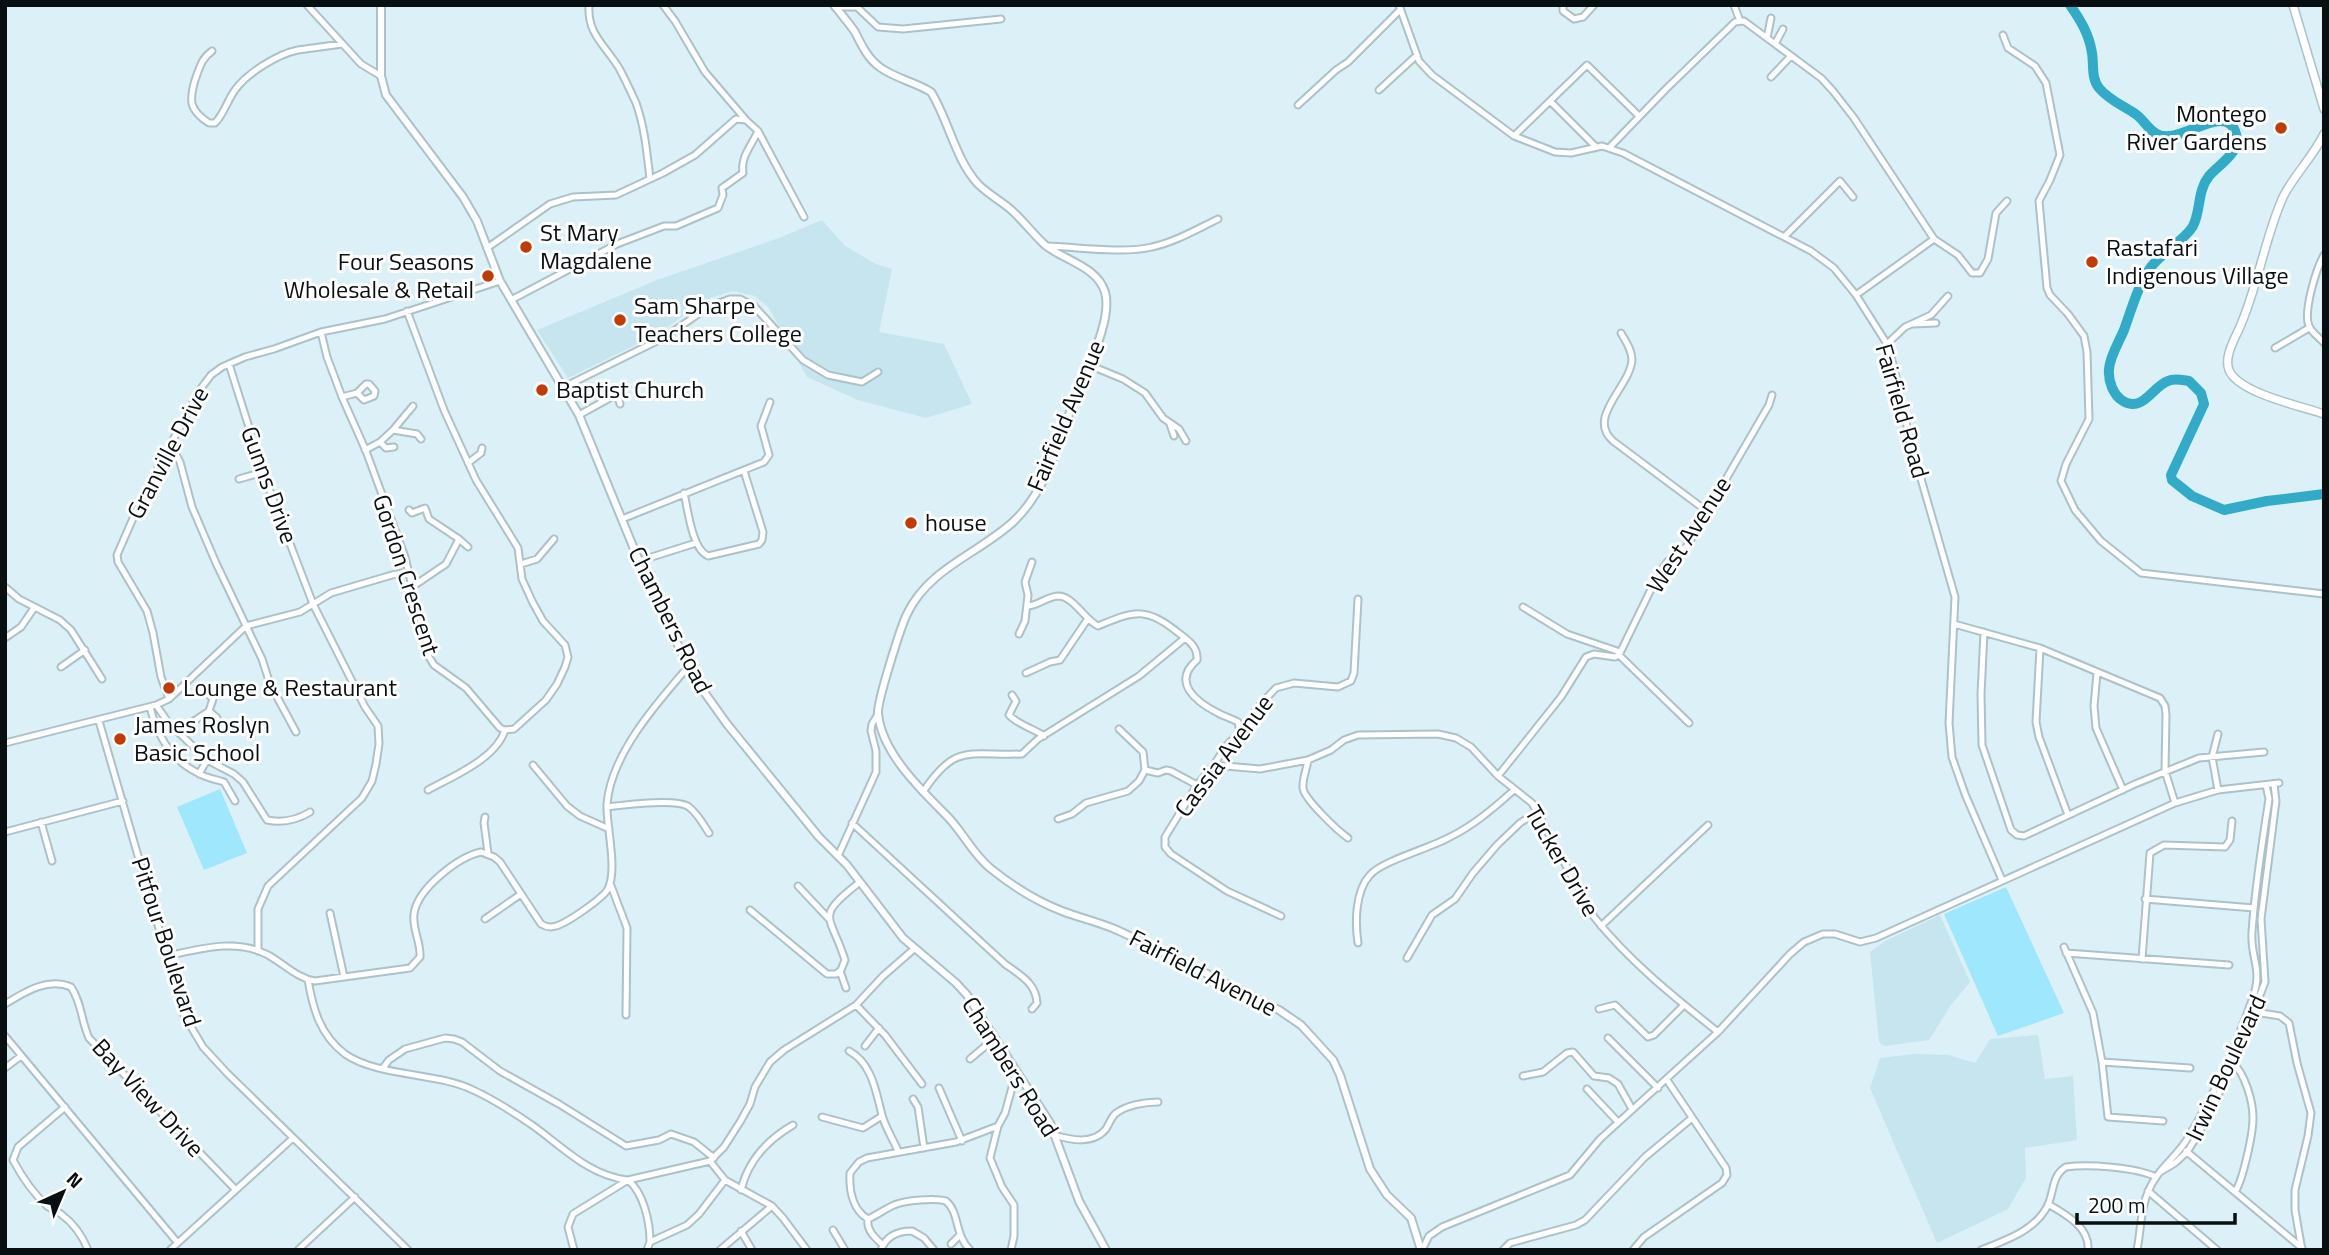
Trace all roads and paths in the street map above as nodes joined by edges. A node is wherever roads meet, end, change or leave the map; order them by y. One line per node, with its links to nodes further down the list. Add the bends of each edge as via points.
1 (307, 5): 17 (street)
2 (381, 5): 22 (street, Chambers Road)
3 (589, 5): 35 (street, via 588,21 636,103)
4 (663, 5): 29 (street, via 705,72)
5 (1563, 5): 6 (street, via 1563,11 1574,19 1583,17)
6 (1594, 5)
7 (1734, 5): 13 (street)
8 (2292, 5): 27 (main road)
9 (835, 6): 12 (street, via 857,7 878,27 903,29); 42 (street, Fairfield Avenue, via 879,67 931,92 978,184)
10 (1400, 8): 20 (street, Fairfield Road); 26 (street)
11 (1771, 18): 16 (street)
12 (1001, 19)
13 (1740, 21): 16 (street); 28 (street)
14 (1783, 29): 18 (street)
15 (2003, 34): 98 (street, via 2008,48 2035,66 2046,83 2060,155 2039,201 2047,288 2084,336 2087,352 2089,419 2062,481 2075,510 2101,541 2141,573)
16 (1767, 38): 18 (street)
17 (342, 44): 19 (street, via 295,51 271,60 235,89 215,123 194,110 190,94 202,60); 22 (street)
18 (1775, 44): 21 (street)
19 (212, 51)
20 (1417, 55): 24 (street); 32 (street, Fairfield Road, via 1432,75)
21 (1790, 57): 23 (street); 41 (street, via 1821,78 1846,107)
22 (381, 76): 43 (street, Chambers Road, via 386,95 463,197)
23 (1772, 77)
24 (1380, 90)
25 (1551, 102): 28 (street, via 1587,65); 32 (street); 33 (street)
26 (1298, 105)
27 (2324, 109)
28 (1639, 116): 34 (street)
29 (746, 120): 30 (street); 35 (street, via 736,119 695,155)
30 (758, 131): 38 (street); 48 (street, via 744,157 743,173 722,188 718,208 617,244)
31 (2324, 134): 68 (main road, via 2284,196 2228,362 2237,382)
32 (1514, 136): 33 (street, Fairfield Road, via 1555,152)
33 (1595, 146): 34 (street, Fairfield Road)
34 (1609, 148): 40 (street, Fairfield Road)
35 (650, 179): 43 (street, via 616,195 573,197 550,204)
36 (1853, 197): 40 (street, via 1840,181)
37 (2007, 201): 41 (street, via 1996,214 1988,259 1980,273 1972,273 1958,254)
38 (804, 217)
39 (1218, 219): 42 (street, via 1150,248)
40 (1785, 236): 46 (street, Fairfield Road, via 1823,258)
41 (1934, 239): 46 (street)
42 (1047, 246): 59 (street, Fairfield Avenue, via 1086,269 1104,288 1100,339)
43 (487, 248): 45 (street, Chambers Road)
44 (2324, 255): 52 (street, via 2311,290)
45 (500, 281): 48 (street, Chambers Road); 49 (street, Granville Drive)
46 (1856, 295): 56 (street, Fairfield Road)
47 (1948, 296): 51 (street)
48 (511, 300): 61 (street, Chambers Road)
49 (407, 311): 53 (street, Granville Drive); 80 (street)
50 (1936, 323): 51 (street)
51 (1913, 324): 56 (street)
52 (2309, 328): 55 (street); 57 (street)
53 (321, 332): 58 (street, Granville Drive); 64 (street, Gordon Crescent)
54 (1622, 334): 86 (street, via 1632,360 1605,417 1604,430)
55 (2324, 343)
56 (1887, 344): 105 (street, Fairfield Road, via 1955,597)
57 (2275, 348)
58 (229, 364): 76 (street, Granville Drive, via 211,375 199,391); 82 (street, Gunns Drive)
59 (1089, 365): 70 (street, via 1133,384); 124 (street, Fairfield Avenue, via 1038,491 1012,523 934,578 906,614)
60 (878, 372): 61 (street, via 862,382 828,375 803,360 754,306 730,299)
61 (564, 387): 69 (street, Chambers Road)
62 (357, 393): 64 (street)
63 (1772, 394): 86 (street, West Avenue)
64 (342, 397): 79 (street, Gordon Crescent)
65 (770, 402): 81 (street, via 761,426 769,455)
66 (620, 404): 69 (street, via 617,394)
67 (413, 406): 71 (street)
68 (2324, 414)
69 (579, 415): 87 (street, Chambers Road)
70 (1170, 424): 72 (street); 74 (street)
71 (393, 430): 73 (street); 75 (street)
72 (1174, 436)
73 (421, 439)
74 (1186, 441)
75 (380, 442): 77 (street, via 386,448); 79 (street)
76 (171, 445): 106 (street, via 197,518); 121 (street, Granville Drive, via 117,555 147,611)
77 (394, 447)
78 (482, 448): 80 (street)
79 (365, 450): 95 (street, Gordon Crescent)
80 (468, 463): 94 (street, via 518,548)
81 (744, 471): 84 (street); 90 (street, via 762,540 708,556)
82 (263, 472): 83 (street); 100 (street, Gunns Drive)
83 (239, 479)
84 (684, 493): 87 (street); 90 (street)
85 (409, 510): 89 (street, via 425,508 429,519)
86 (1708, 512): 113 (street, West Avenue, via 1685,548 1667,562 1657,578)
87 (622, 519): 92 (street, Chambers Road)
88 (554, 538): 94 (street, via 537,559)
89 (458, 539): 91 (street); 97 (street, via 446,564)
90 (696, 543): 92 (street)
91 (468, 547)
92 (639, 561): 115 (street, Chambers Road)
93 (1032, 562): 101 (street, via 1025,582)
94 (521, 564): 129 (street, via 522,579 542,621 565,645 568,657 546,700 514,729)
95 (408, 572): 97 (street, Gordon Crescent); 100 (street, via 331,593)
96 (5, 587): 103 (street)
97 (412, 587): 129 (street, Gordon Crescent, via 429,657)
98 (2324, 594)
99 (1358, 599): 132 (street, Cassia Avenue, via 1351,681 1338,687 1294,682 1276,688)
100 (313, 604): 106 (street, via 300,612); 192 (street, Gunns Drive, via 378,726 379,744 372,782 362,798 268,886 258,909)
101 (1027, 606): 104 (street, via 1060,596); 108 (street)
102 (1523, 607): 113 (street, via 1567,634)
103 (34, 608): 109 (street, via 15,634); 112 (street, via 60,620)
104 (1087, 620): 110 (street, via 1098,626 1124,616 1153,615); 116 (street, via 1060,660)
105 (1954, 624): 107 (street); 175 (street, Fairfield Road, via 1949,723 1952,757)
106 (246, 626): 121 (street); 131 (street)
107 (1984, 632): 111 (street); 159 (street, via 1982,745 2011,830 2024,836)
108 (1019, 634)
109 (5, 638)
110 (1185, 638): 132 (street, via 1198,653 1185,676 1188,690 1208,708 1238,722); 134 (street, via 1139,676)
111 (2040, 648): 117 (street); 159 (street, via 2036,722)
112 (85, 650): 114 (street); 118 (street)
113 (1620, 653): 127 (street); 145 (street, via 1586,657 1550,712)
114 (61, 667)
115 (688, 667): 156 (street, via 633,738 617,769); 173 (street, Chambers Road, via 726,724)
116 (1026, 673)
117 (2097, 673): 143 (street, via 2160,698 2166,715); 150 (street, via 2095,728)
118 (102, 680)
119 (203, 688): 123 (street, via 213,699)
120 (1012, 695): 134 (street, via 1016,701 1011,718)
121 (169, 699): 122 (street)
122 (153, 706): 126 (street); 130 (street); 144 (street, via 155,726 167,748)
123 (209, 711): 125 (street); 130 (street)
124 (878, 714): 152 (street, Fairfield Avenue, via 892,752); 164 (street, via 872,724 876,772)
125 (217, 718)
126 (99, 721): 135 (street); 153 (street, Pitfour Boulevard)
127 (1689, 723)
128 (1119, 729): 142 (street, via 1141,748)
129 (505, 730): 148 (street, via 481,760)
130 (178, 731): 138 (street)
131 (296, 732)
132 (1240, 732): 141 (street, Cassia Avenue)
133 (2218, 734): 137 (street)
134 (1044, 736): 152 (street, via 1022,754 959,755 938,771)
135 (5, 743)
136 (2264, 751): 137 (street)
137 (2212, 757): 143 (street); 151 (street)
138 (207, 760): 144 (street); 157 (street, via 243,782 267,820 301,818)
139 (1308, 760): 141 (street, Tucker Drive, via 1260,769); 145 (street, Tucker Drive, via 1358,735 1438,734 1471,747); 169 (street, via 1304,793)
140 (533, 765): 166 (street, via 566,806)
141 (1214, 765): 146 (street, Cassia Avenue)
142 (1145, 770): 146 (street, via 1171,771); 161 (street, via 1128,791 1086,803)
143 (2165, 771): 150 (street); 155 (street)
144 (199, 774): 154 (street, via 224,782)
145 (1498, 776): 149 (street, Tucker Drive)
146 (1197, 785): 184 (street, Cassia Avenue, via 1165,837 1167,851 1227,891)
147 (2266, 785): 151 (street); 170 (street, Irwin Boulevard, via 2269,799); 171 (street, Irwin Boulevard, via 2276,783)
148 (428, 790)
149 (1514, 790): 158 (street, Tucker Drive); 190 (street, via 1448,839 1371,873 1359,902)
150 (2123, 790): 159 (street)
151 (2218, 790): 155 (street)
152 (923, 792): 270 (street, Fairfield Avenue, via 984,862 1025,892 1114,929 1301,1025 1333,1060 1370,1169 1387,1195 1411,1218)
153 (123, 801): 163 (street); 194 (street, Pitfour Boulevard)
154 (235, 801)
155 (2175, 803): 175 (street)
156 (607, 807): 166 (street); 168 (street, via 687,805)
157 (310, 812)
158 (1537, 812): 189 (street, Tucker Drive); 196 (street, via 1497,845 1455,899 1432,915)
159 (2068, 815)
160 (485, 817): 172 (street)
161 (1058, 819)
162 (2232, 821): 180 (street, via 2225,847 2164,845 2150,853)
163 (41, 822): 167 (street); 174 (street)
164 (852, 823): 173 (street); 206 (street, via 1030,983 1037,996)
165 (1708, 825): 189 (street)
166 (609, 829): 176 (street)
167 (5, 832)
168 (709, 834)
169 (1348, 838)
170 (2261, 849): 171 (street); 181 (street, Irwin Boulevard)
171 (2269, 850): 188 (street, Irwin Boulevard)
172 (488, 853): 179 (street, via 500,862); 200 (street, via 458,862 423,894 414,914 421,948 416,963 402,970)
173 (838, 856): 177 (street, Chambers Road)
174 (52, 861)
175 (2002, 880): 211 (street, via 1876,938 1860,942 1823,934 1804,942)
176 (610, 883): 179 (street, via 600,898 555,927 541,924); 209 (street, via 627,928)
177 (860, 883): 186 (street, via 838,899); 191 (street, Chambers Road)
178 (798, 886): 186 (street)
179 (521, 894): 185 (street)
180 (2146, 899): 181 (street); 197 (street)
181 (2254, 908): 187 (street, Irwin Boulevard)
182 (750, 910): 199 (street, via 815,966 827,974)
183 (330, 913): 200 (street)
184 (1281, 916)
185 (485, 919)
186 (829, 919): 199 (street, via 845,960)
187 (2253, 919): 188 (street); 195 (street, Irwin Boulevard)
188 (2261, 919): 193 (street, Irwin Boulevard)
189 (1601, 926): 205 (street, Tucker Drive)
190 (1358, 943)
191 (914, 949): 204 (street); 213 (street, Chambers Road, via 967,995)
192 (258, 951): 194 (street, via 218,946); 201 (street)
193 (2263, 955): 195 (street); 208 (street, Irwin Boulevard, via 2265,982)
194 (167, 956): 244 (street, Pitfour Boulevard, via 191,1030)
195 (2256, 956): 208 (street, Irwin Boulevard)
196 (1407, 958)
197 (2142, 959): 198 (street); 220 (street, via 2065,950 2093,1013)
198 (2229, 965)
199 (840, 971): 202 (street)
200 (344, 977): 201 (street)
201 (308, 980): 223 (street, via 313,1008 326,1034 346,1054)
202 (846, 988)
203 (5, 1004): 253 (street, Bay View Drive, via 42,985 71,987 89,1038)
204 (856, 1004): 210 (street); 249 (street, via 770,1062 740,1122)
205 (1684, 1005): 207 (street, via 1648,1037 1615,1005); 211 (street, Tucker Drive)
206 (1032, 1009)
207 (1599, 1009)
208 (2252, 1010): 219 (street, Irwin Boulevard); 221 (street, Irwin Boulevard); 271 (street, via 2280,1016 2289,1023 2311,1113 2295,1190)
209 (626, 1015)
210 (878, 1028): 215 (street); 228 (street)
211 (1718, 1032): 227 (street)
212 (5, 1036): 217 (street)
213 (995, 1038): 218 (street); 225 (street, Chambers Road)
214 (1608, 1038): 231 (street)
215 (865, 1046)
216 (849, 1051): 236 (street, via 866,1068)
217 (22, 1056): 222 (street); 234 (street)
218 (970, 1059)
219 (2227, 1060): 221 (street); 247 (street, Irwin Boulevard)
220 (2102, 1062): 224 (street); 239 (street, via 2108,1117)
221 (2234, 1063): 247 (street, Irwin Boulevard, via 2199,1133); 256 (street, via 2243,1076 2253,1116)
222 (5, 1068)
223 (383, 1068): 249 (street, via 405,1049 454,1039 626,1146 671,1134 694,1142); 251 (street, via 470,1088 590,1169)
224 (2190, 1068)
225 (1016, 1073): 242 (street); 243 (street, Chambers Road)
226 (1522, 1076): 235 (street, via 1543,1072 1573,1052 1594,1076 1618,1084)
227 (1667, 1080): 231 (street); 238 (street)
228 (922, 1084)
229 (939, 1088): 245 (street)
230 (1587, 1088): 240 (street)
231 (1658, 1088): 235 (street)
232 (914, 1099): 246 (street)
233 (1158, 1102): 243 (street, via 1114,1115 1098,1136 1074,1141)
234 (65, 1107): 264 (street); 272 (street, via 18,1147 13,1160 21,1176 49,1208 72,1224)
235 (1632, 1109): 240 (street)
236 (883, 1116): 237 (street, via 863,1129); 248 (street)
237 (822, 1117)
238 (1692, 1118): 286 (street, via 1645,1157 1585,1220 1510,1243); 287 (street, via 1727,1175)
239 (2163, 1121)
240 (1618, 1122): 270 (street, via 1570,1175 1442,1227)
241 (793, 1125): 254 (street, via 758,1153)
242 (998, 1126): 245 (street); 284 (street, via 990,1157 1014,1205)
243 (1054, 1135): 285 (street, Chambers Road, via 1079,1201)
244 (293, 1138): 253 (street); 257 (street, Pitfour Boulevard)
245 (961, 1141): 246 (street)
246 (924, 1148): 248 (street)
247 (2184, 1149): 250 (street, Irwin Boulevard); 256 (street)
248 (898, 1151): 260 (street, via 867,1158 850,1173 855,1205)
249 (712, 1160): 251 (street); 252 (street)
250 (2158, 1175): 255 (street, Irwin Boulevard); 258 (street, via 2066,1167 2056,1175)
251 (628, 1180): 265 (street, via 640,1195); 276 (street, via 570,1217)
252 (725, 1180): 254 (street); 265 (street, via 687,1225)
253 (235, 1189): 264 (street)
254 (741, 1191): 259 (street)
255 (2148, 1192): 291 (street, Irwin Boulevard); 292 (street)
256 (2235, 1192): 271 (street)
257 (355, 1197): 269 (street, Pitfour Boulevard); 274 (street)
258 (2048, 1204): 266 (street, via 2028,1228); 290 (street, via 2082,1229)
259 (772, 1206): 262 (street); 280 (street)
260 (868, 1219): 263 (street, via 895,1205 941,1200 952,1206); 268 (street, via 867,1225)
261 (833, 1230): 281 (street)
262 (741, 1231): 278 (street); 279 (street)
263 (959, 1236): 267 (street); 283 (street)
264 (177, 1242): 273 (street)
265 (650, 1242): 277 (street)
266 (2000, 1242): 288 (street); 289 (street)
267 (951, 1244)
268 (882, 1247): 282 (street, via 895,1234 912,1231)
269 (406, 1248): 275 (street)
270 (1421, 1249)
271 (2302, 1249)
272 (89, 1250)
273 (170, 1250)
274 (298, 1250)
275 (398, 1250)
276 (574, 1250)
277 (648, 1250)
278 (720, 1250)
279 (752, 1250)
280 (807, 1250)
281 (845, 1250)
282 (934, 1250)
283 (970, 1250)
284 (1011, 1250)
285 (1106, 1250)
286 (1503, 1250)
287 (1633, 1250)
288 (1981, 1250)
289 (2003, 1250)
290 (2088, 1250)
291 (2137, 1250)
292 (2217, 1250)

